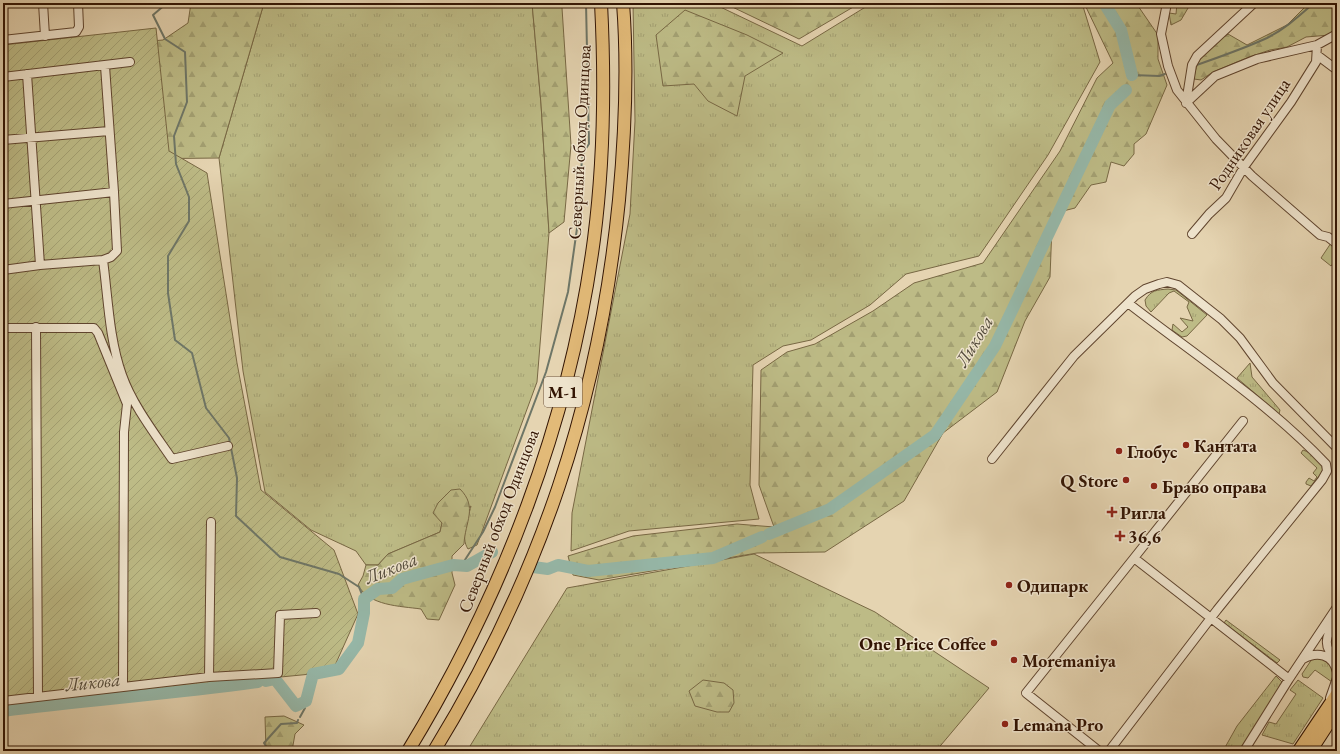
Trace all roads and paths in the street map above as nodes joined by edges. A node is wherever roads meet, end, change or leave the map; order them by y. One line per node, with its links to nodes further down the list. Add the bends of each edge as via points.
1 (43, 3): 8 (street)
2 (78, 3): 8 (street, via 77,31)
3 (601, 3): 55 (highway, Северный обход Одинцова / М-1, via 603,82 600,158 594,239 578,334 538,476 493,592 439,700)
4 (624, 3): 56 (highway, М-1, via 626,79 623,152 614,242 598,340 577,430 561,484 516,598 490,653)
5 (1167, 3): 17 (street, via 1160,34 1177,90)
6 (1254, 3): 17 (street, via 1197,56 1192,65)
7 (1337, 34): 10 (street)
8 (45, 36): 9 (street)
9 (3, 40)
10 (1317, 45): 11 (street, Родниковая улица); 17 (street, via 1257,59 1215,76)
11 (1317, 55): 14 (street); 21 (street, Родниковая улица, via 1316,62 1291,102)
12 (130, 62): 13 (street)
13 (105, 66): 15 (street); 18 (street)
14 (1337, 70)
15 (27, 74): 16 (street); 19 (street)
16 (3, 77)
17 (1186, 103): 21 (street)
18 (109, 131): 19 (street); 22 (street)
19 (31, 137): 20 (street); 23 (street)
20 (3, 140)
21 (1244, 167): 25 (street, Родниковая улица, via 1226,198); 26 (street, via 1320,235)
22 (114, 192): 23 (street); 27 (street, via 117,251)
23 (36, 200): 24 (street); 28 (street)
24 (3, 204)
25 (1192, 234)
26 (1337, 244)
27 (103, 260): 28 (street); 34 (street, via 115,349 122,376 143,415 172,459)
28 (40, 265): 29 (street)
29 (3, 270)
30 (1128, 303): 35 (street, via 1145,289 1167,282 1178,285 1240,338 1278,388); 36 (street, via 1074,356); 41 (street, via 1265,407 1326,464 1327,471 1322,480)
31 (36, 327): 32 (street); 50 (street, via 94,328 127,404 124,432); 52 (street)
32 (3, 328)
33 (1243, 421): 38 (street)
34 (228, 446)
35 (1337, 448)
36 (992, 459)
37 (211, 522): 47 (street)
38 (1134, 558): 41 (street); 57 (street, via 1026,693)
39 (1337, 607): 43 (street)
40 (316, 614): 47 (street, via 280,615 278,673)
41 (1211, 619): 49 (street); 58 (street)
42 (1336, 621): 43 (street); 44 (street, via 1327,635 1326,644)
43 (1318, 638): 45 (street)
44 (1337, 658)
45 (1303, 660): 46 (street, via 1311,655 1321,655 1334,663); 49 (street)
46 (1337, 672)
47 (209, 677): 50 (street)
48 (1337, 678): 54 (street)
49 (1289, 679): 59 (street)
50 (123, 687): 52 (street)
51 (1337, 693): 54 (main road)
52 (38, 697): 53 (street)
53 (3, 701)
54 (1332, 709): 60 (main road); 61 (main road)
55 (408, 751)
56 (434, 751)
57 (1100, 751)
58 (1109, 751)
59 (1244, 751)
60 (1298, 751)
61 (1311, 751)

